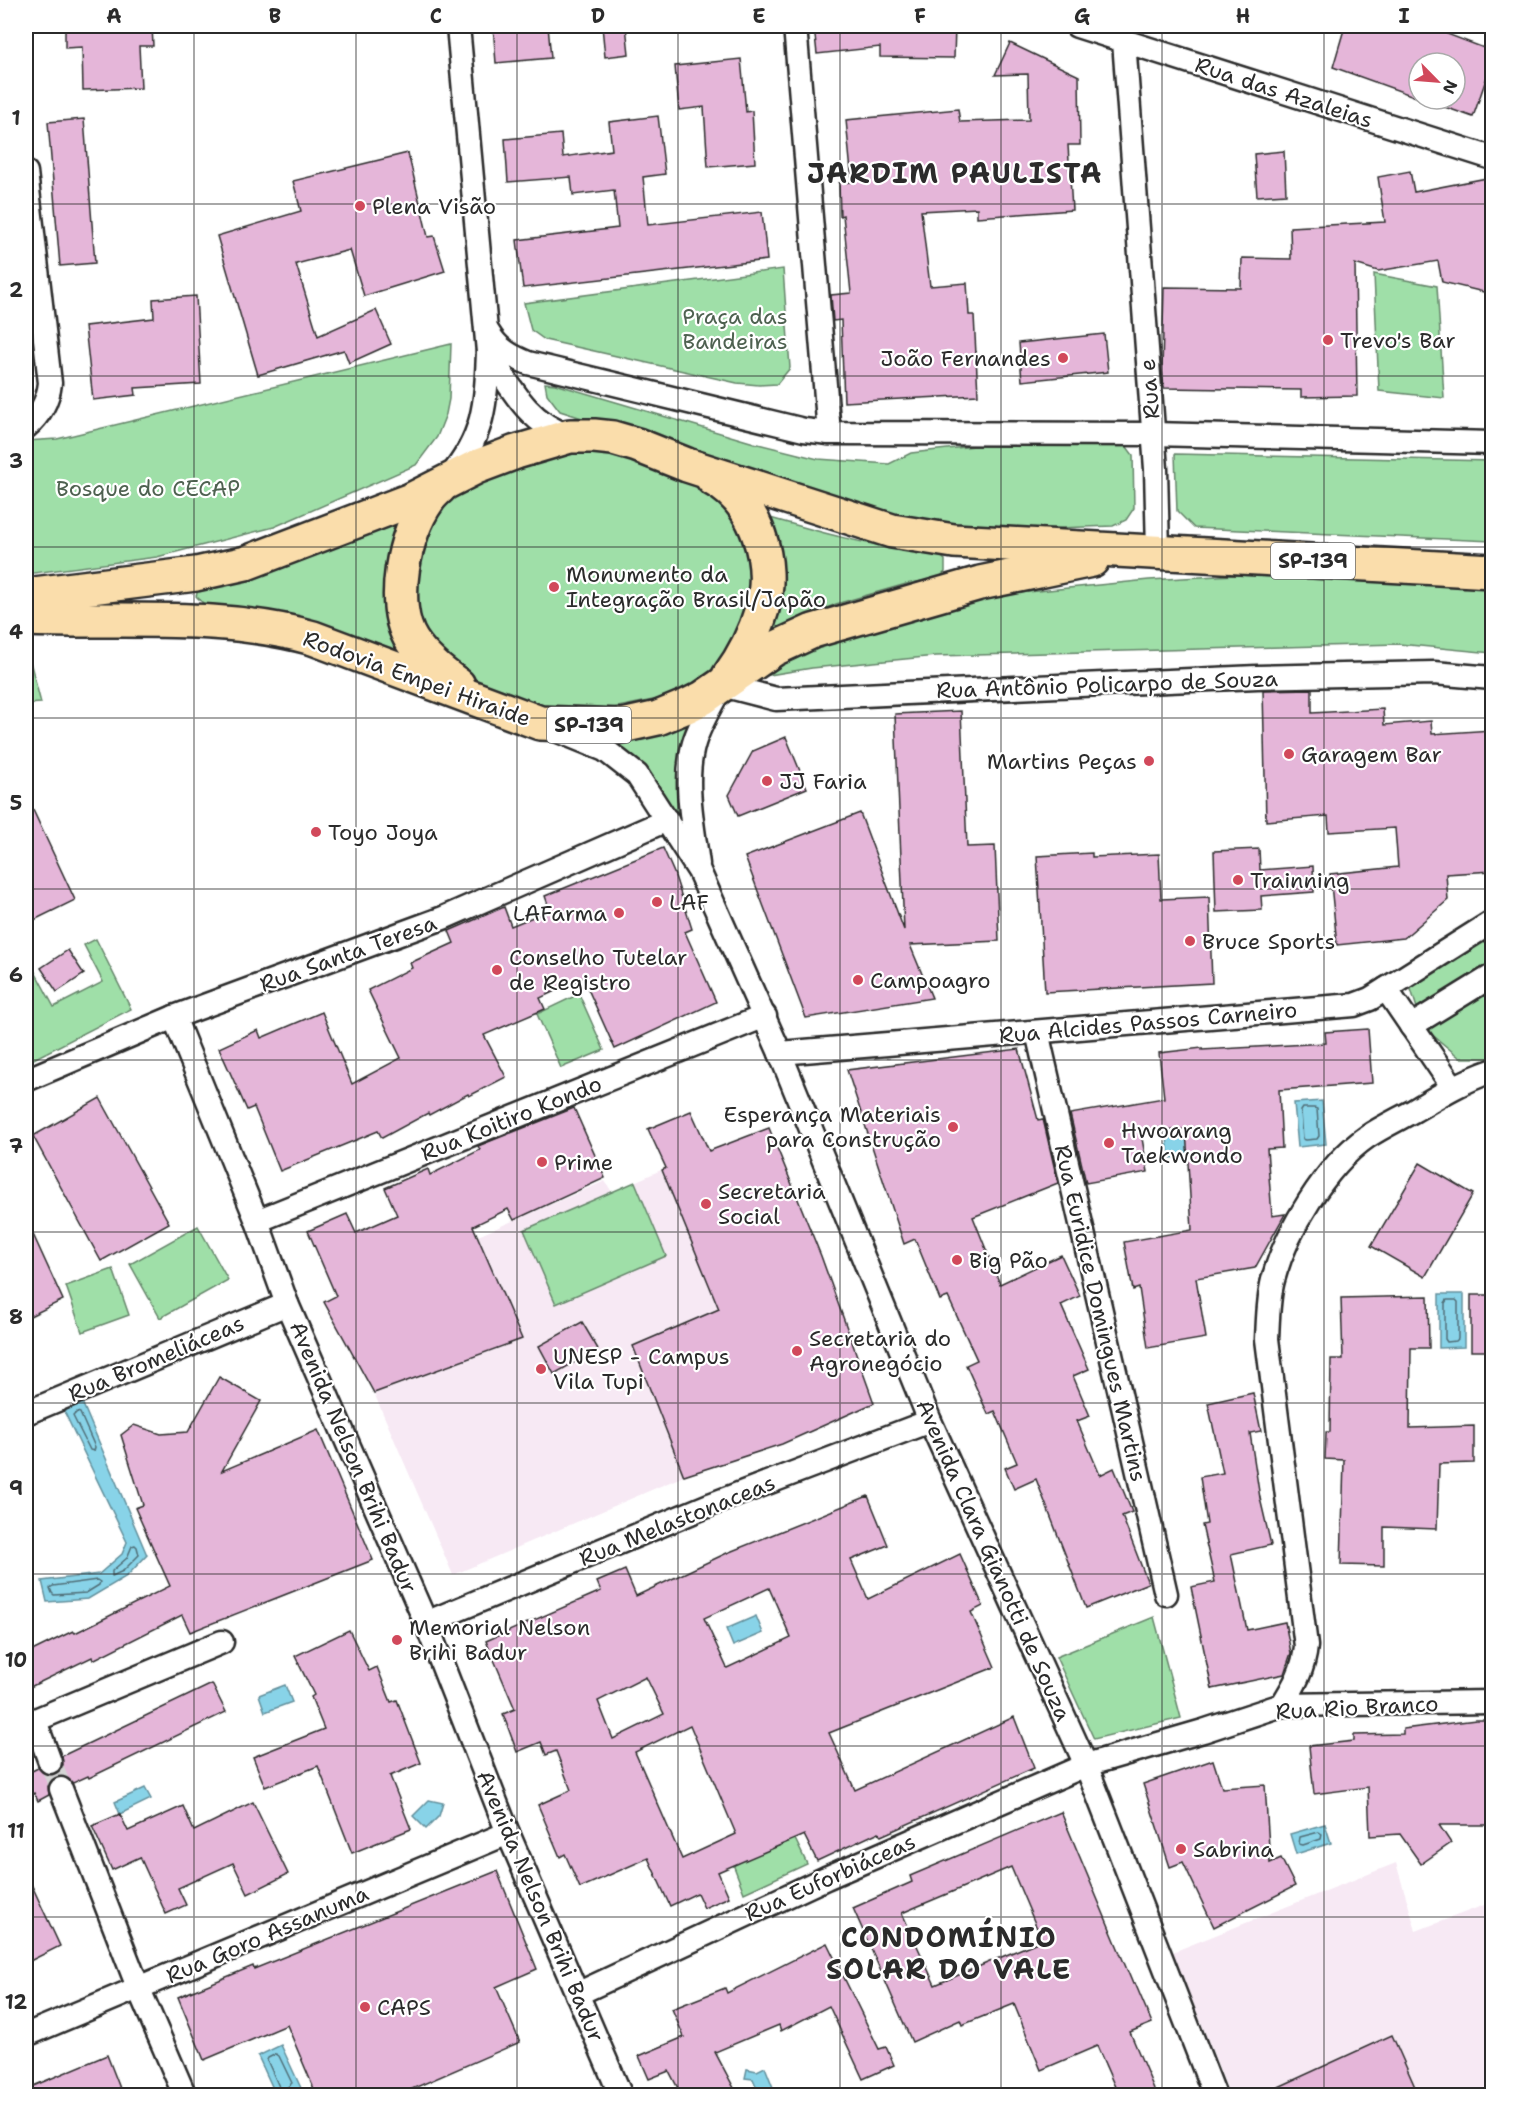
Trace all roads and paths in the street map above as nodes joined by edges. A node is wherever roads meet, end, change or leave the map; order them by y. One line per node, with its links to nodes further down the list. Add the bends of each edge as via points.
1 (458, 26): 7 (street)
2 (795, 26): 9 (street)
3 (1077, 26): 4 (street, Rua das Azaleias)
4 (1124, 41): 5 (street, Rua das Azaleias); 10 (street, Rua e)
5 (1492, 158)
6 (26, 172): 8 (street, via 50,383 44,407)
7 (488, 342): 9 (street, via 528,363 777,424); 11 (street, via 520,402 555,432); 14 (street, via 486,399 476,437)
8 (26, 428)
9 (829, 433): 10 (street)
10 (1153, 434): 12 (street, Rua e); 15 (street, via 1156,469)
11 (570, 436): 13 (main road, Rodovia Empei Hiraide / SP-139, via 613,438); 14 (main road, Rodovia Empei Hiraide / SP-139, via 516,452)
12 (1492, 443)
13 (687, 465): 15 (main road, Rodovia Empei Hiraide / SP-139, via 892,531 926,538); 20 (main road, via 737,497 758,531 763,549 762,610 743,653)
14 (446, 481): 17 (main road, Rodovia Empei Hiraide / SP-139, via 411,500 246,563 196,574); 21 (main road, via 427,501 409,537 402,578 404,622 411,640 439,670)
15 (1146, 551): 16 (main road, Rodovia Empei Hiraide / SP-139); 20 (main road, Rodovia Empei Hiraide / SP-139, via 981,583 813,631 774,649)
16 (1492, 571)
17 (26, 596)
18 (26, 619): 21 (main road, Rodovia Empei Hiraide / SP-139, via 199,620 260,626 313,638)
19 (1492, 678): 20 (street, Rua Antônio Policarpo de Souza, via 1434,673 1257,677 776,699)
20 (722, 685): 22 (main road, Rodovia Empei Hiraide / SP-139, via 687,706 622,726); 24 (street, via 698,730 691,755 690,806)
21 (499, 709): 22 (main road, Rodovia Empei Hiraide / SP-139)
22 (540, 723): 23 (street, Avenida Clara Gianotti de Souza, via 605,750 623,762 637,775)
23 (667, 820): 24 (street, Avenida Clara Gianotti de Souza); 29 (street, Rua Santa Teresa, via 443,918)
24 (699, 871): 28 (street, Avenida Clara Gianotti de Souza)
25 (1492, 922): 27 (street, Rua Alcides Passos Carneiro)
26 (1492, 976): 30 (street)
27 (1386, 989): 30 (street); 31 (street, Rua Alcides Passos Carneiro, via 1354,1005)
28 (765, 1016): 32 (street, Avenida Clara Gianotti de Souza); 36 (street, Rua Koitiro Kondo)
29 (174, 1017): 34 (street, Rua Santa Teresa); 36 (street, Avenida Nelson Brihi Badur)
30 (1411, 1026): 35 (street)
31 (1037, 1032): 32 (street, Rua Alcides Passos Carneiro); 40 (street, Rua Euridice Domingues Martins)
32 (780, 1053): 39 (street, Avenida Clara Gianotti de Souza)
33 (1492, 1071): 35 (street)
34 (26, 1080)
35 (1453, 1087): 44 (street, via 1366,1137 1347,1154 1294,1228 1272,1283 1267,1340 1306,1646 1297,1682)
36 (257, 1221): 37 (street, Avenida Nelson Brihi Badur)
37 (287, 1304): 38 (street, Rua Bromeliáceas); 41 (street, Avenida Nelson Brihi Badur)
38 (26, 1413)
39 (930, 1421): 41 (street, Rua Melastonaceas, via 712,1504); 47 (street, Avenida Clara Gianotti de Souza)
40 (1166, 1594)
41 (426, 1623): 49 (street, Avenida Nelson Brihi Badur)
42 (222, 1642): 45 (street)
43 (1492, 1702): 44 (street, Rua Rio Branco)
44 (1282, 1705): 47 (street, Rua Rio Branco)
45 (30, 1723): 46 (street)
46 (50, 1762)
47 (1086, 1765): 51 (street, Rua Euforbiáceas, via 826,1878); 55 (street, Avenida Clara Gianotti de Souza)
48 (61, 1789): 50 (street)
49 (508, 1833): 50 (street, Rua Goro Assanuma); 51 (street, Avenida Nelson Brihi Badur)
50 (138, 1987): 52 (street, Rua Goro Assanuma); 53 (street)
51 (577, 1994): 54 (street, Avenida Nelson Brihi Badur)
52 (26, 2035)
53 (185, 2096)
54 (621, 2096)
55 (1215, 2096)

